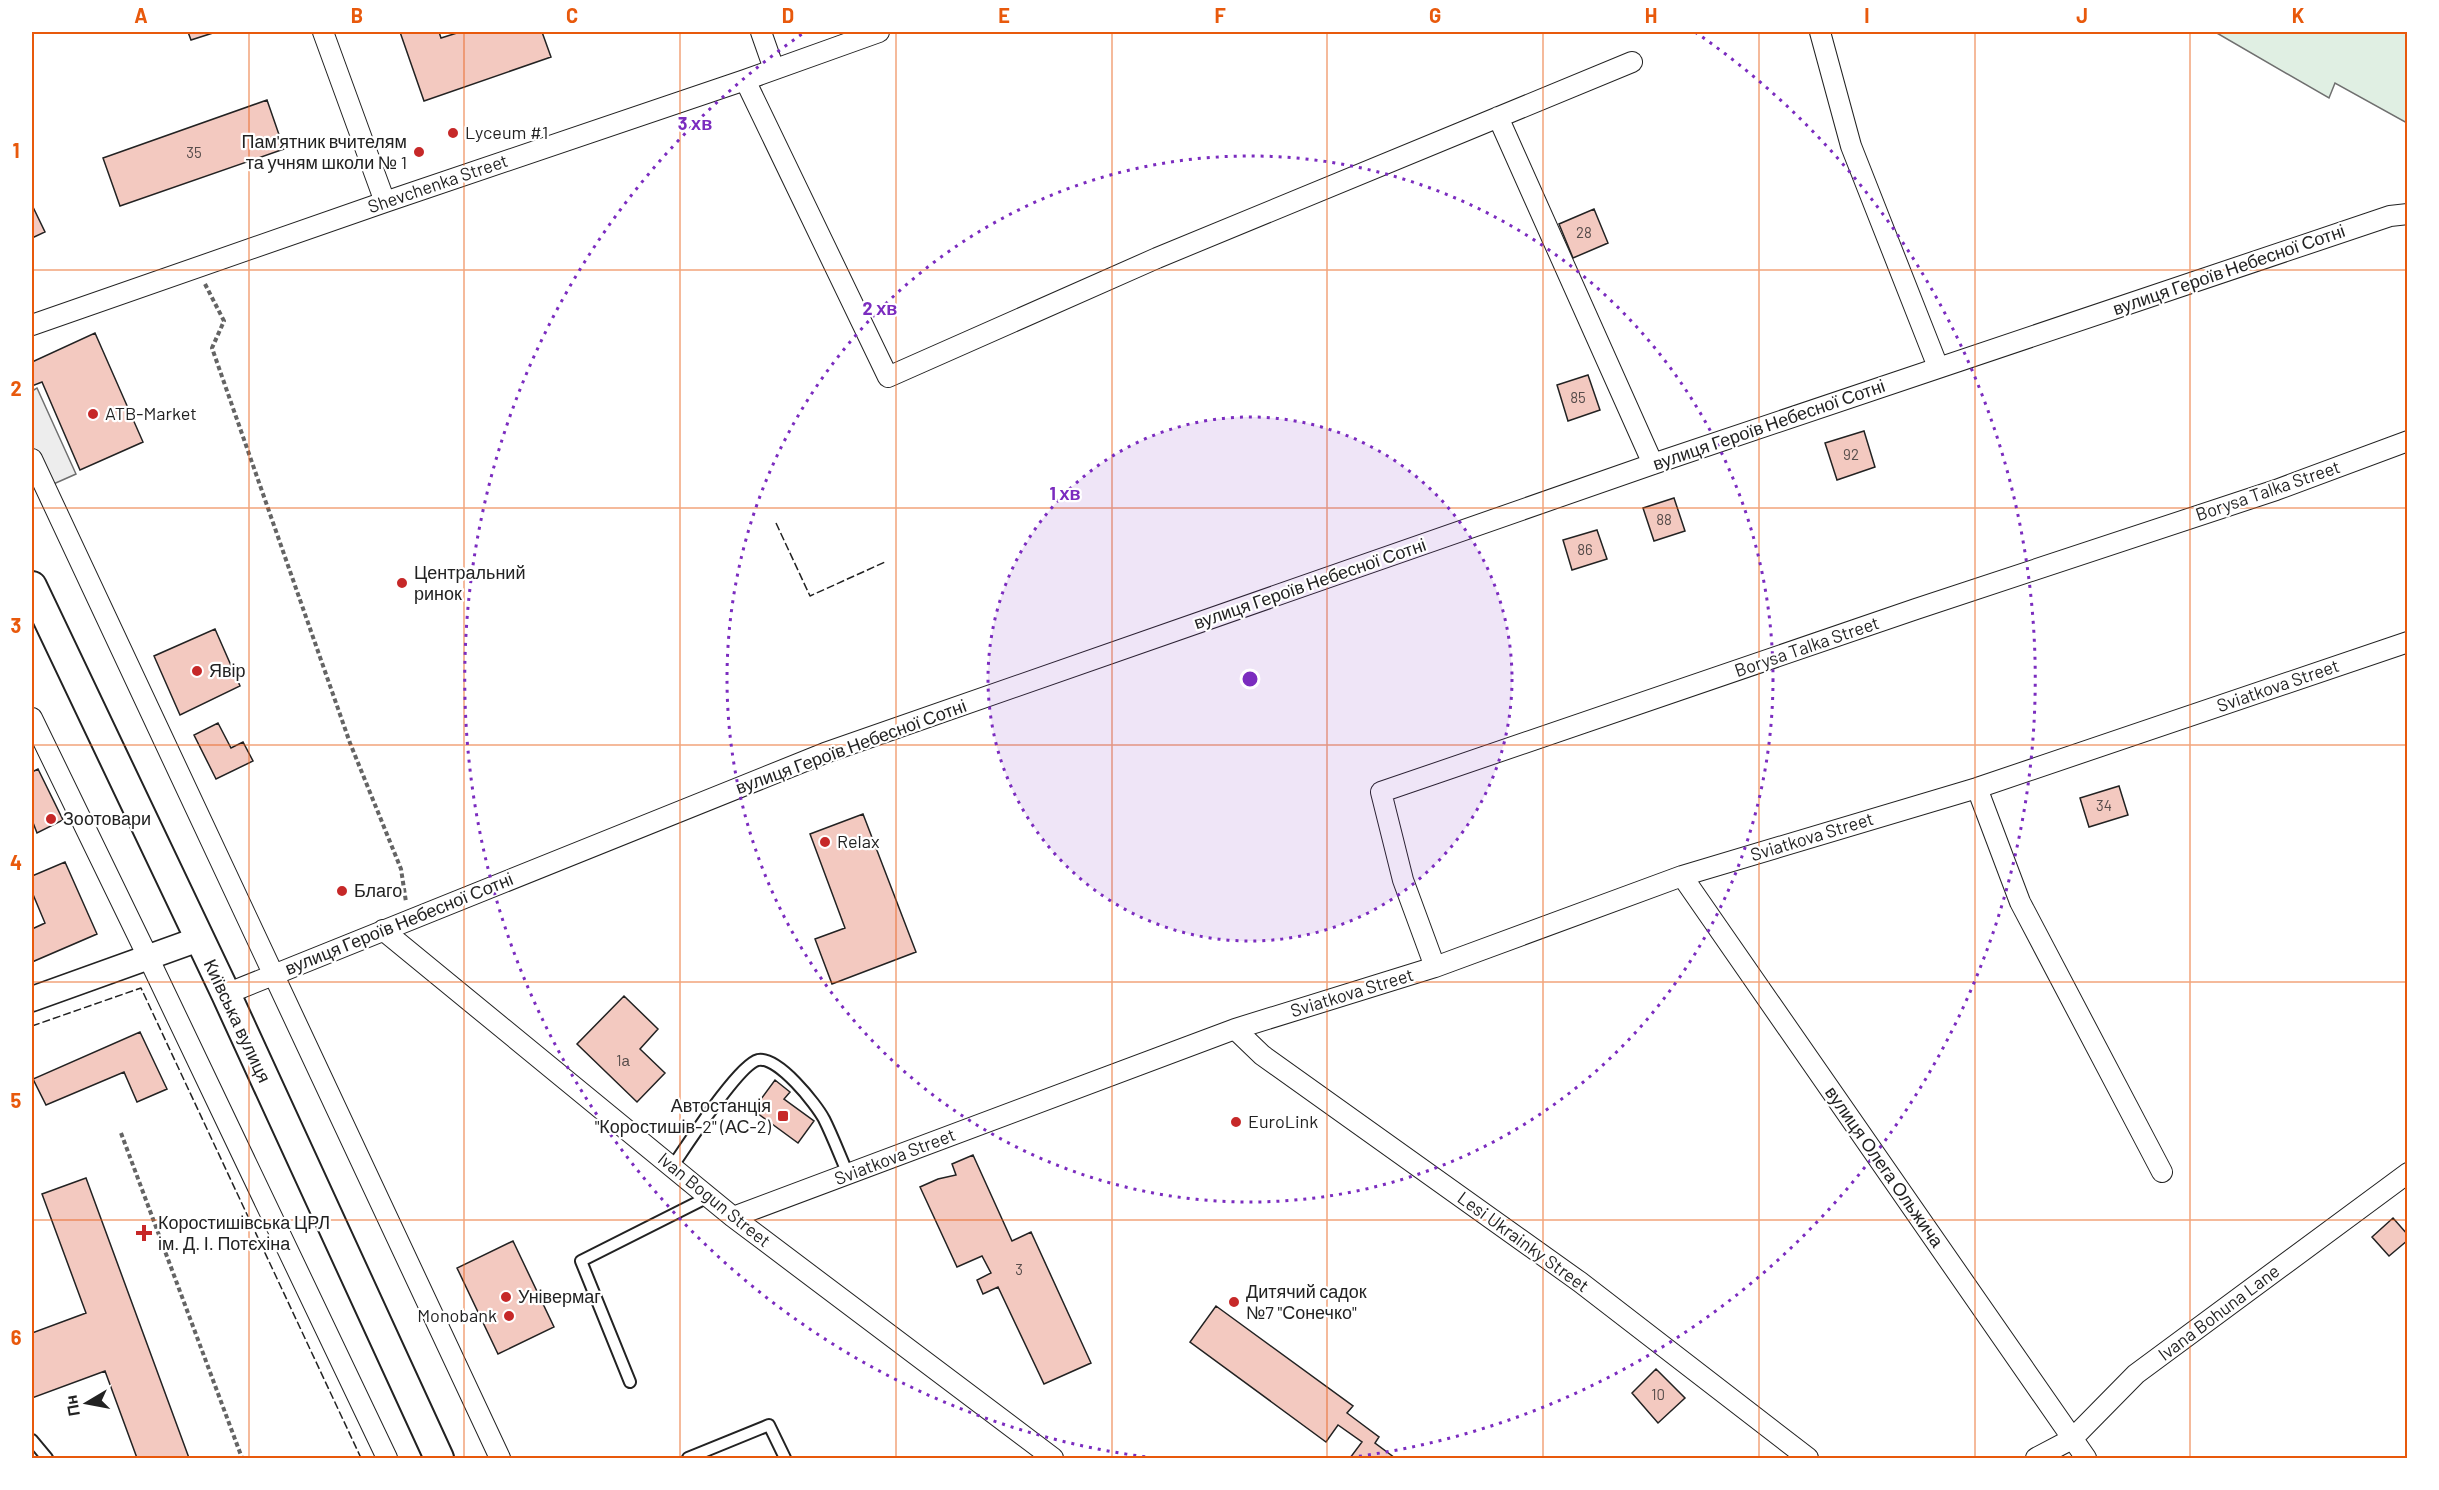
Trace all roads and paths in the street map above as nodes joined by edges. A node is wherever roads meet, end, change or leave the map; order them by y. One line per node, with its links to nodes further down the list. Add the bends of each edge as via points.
1 (323, 32): 9 (street)
2 (761, 32): 6 (street)
3 (879, 32): 6 (street, Shevchenka Street)
4 (1820, 32): 13 (street, via 1851,146)
5 (1632, 62): 8 (street)
6 (774, 69): 7 (street, Shevchenka Street)
7 (745, 80): 8 (street, via 888,377 1157,258); 9 (street, Shevchenka Street)
8 (1498, 117): 16 (street)
9 (385, 202): 11 (street, Shevchenka Street)
10 (2408, 214): 13 (street, вулиця Героїв Небесної Сотні, via 2390,216)
11 (197, 268): 12 (street, Shevchenka Street); 22 (path, via 224,321 212,348 350,743 401,869)
12 (32, 325)
13 (1938, 367): 16 (street, вулиця Героїв Небесної Сотні)
14 (2408, 441): 26 (street, Borysa Talka Street, via 2276,490 1381,792 1403,880)
15 (32, 459): 27 (street)
16 (1653, 464): 22 (street, вулиця Героїв Небесної Сотні, via 825,753)
17 (32, 586): 24 (main road, Київська вулиця)
18 (2408, 642): 20 (street, Sviatkova Street)
19 (32, 718): 25 (street)
20 (1977, 788): 21 (street, Sviatkova Street); 33 (street, via 2020,902)
21 (1682, 876): 26 (street, Sviatkova Street); 39 (street, вулиця Олега Ольжича)
22 (409, 920): 23 (street, вулиця Героїв Небесної Сотні)
23 (383, 930): 27 (street, вулиця Героїв Небесної Сотні); 32 (street, Ivan Bogun Street)
24 (199, 939): 25 (street); 28 (main road, Київська вулиця)
25 (148, 957): 29 (street); 43 (street)
26 (1435, 967): 30 (street, Sviatkova Street)
27 (273, 975): 28 (street, вулиця Героїв Небесної Сотні); 45 (street)
28 (226, 994): 44 (main road, Київська вулиця)
29 (32, 999)
30 (1235, 1029): 35 (street, Sviatkova Street); 49 (street, Lesi Ukrainky Street, via 1262,1055 1580,1282)
31 (121, 1133): 42 (path)
32 (672, 1167): 35 (lane, via 730,1085 750,1064 765,1060 789,1075 823,1117); 36 (street, Ivan Bogun Street)
33 (2162, 1172)
34 (2408, 1173): 39 (street, Ivana Bohuna Lane, via 2136,1374)
35 (848, 1174): 37 (street, Sviatkova Street)
36 (708, 1197): 37 (street, Ivan Bogun Street); 38 (lane, via 581,1261)
37 (733, 1217): 48 (street, Ivan Bogun Street)
38 (630, 1382)
39 (2072, 1439): 50 (street, Ivana Bohuna Lane); 51 (street, вулиця Олега Ольжича)
40 (32, 1440): 41 (lane)
41 (47, 1458)
42 (242, 1458)
43 (387, 1458)
44 (439, 1458)
45 (500, 1458)
46 (688, 1458): 47 (lane, via 769,1425)
47 (785, 1458)
48 (1053, 1458)
49 (1808, 1458)
50 (2036, 1458)
51 (2086, 1458)

